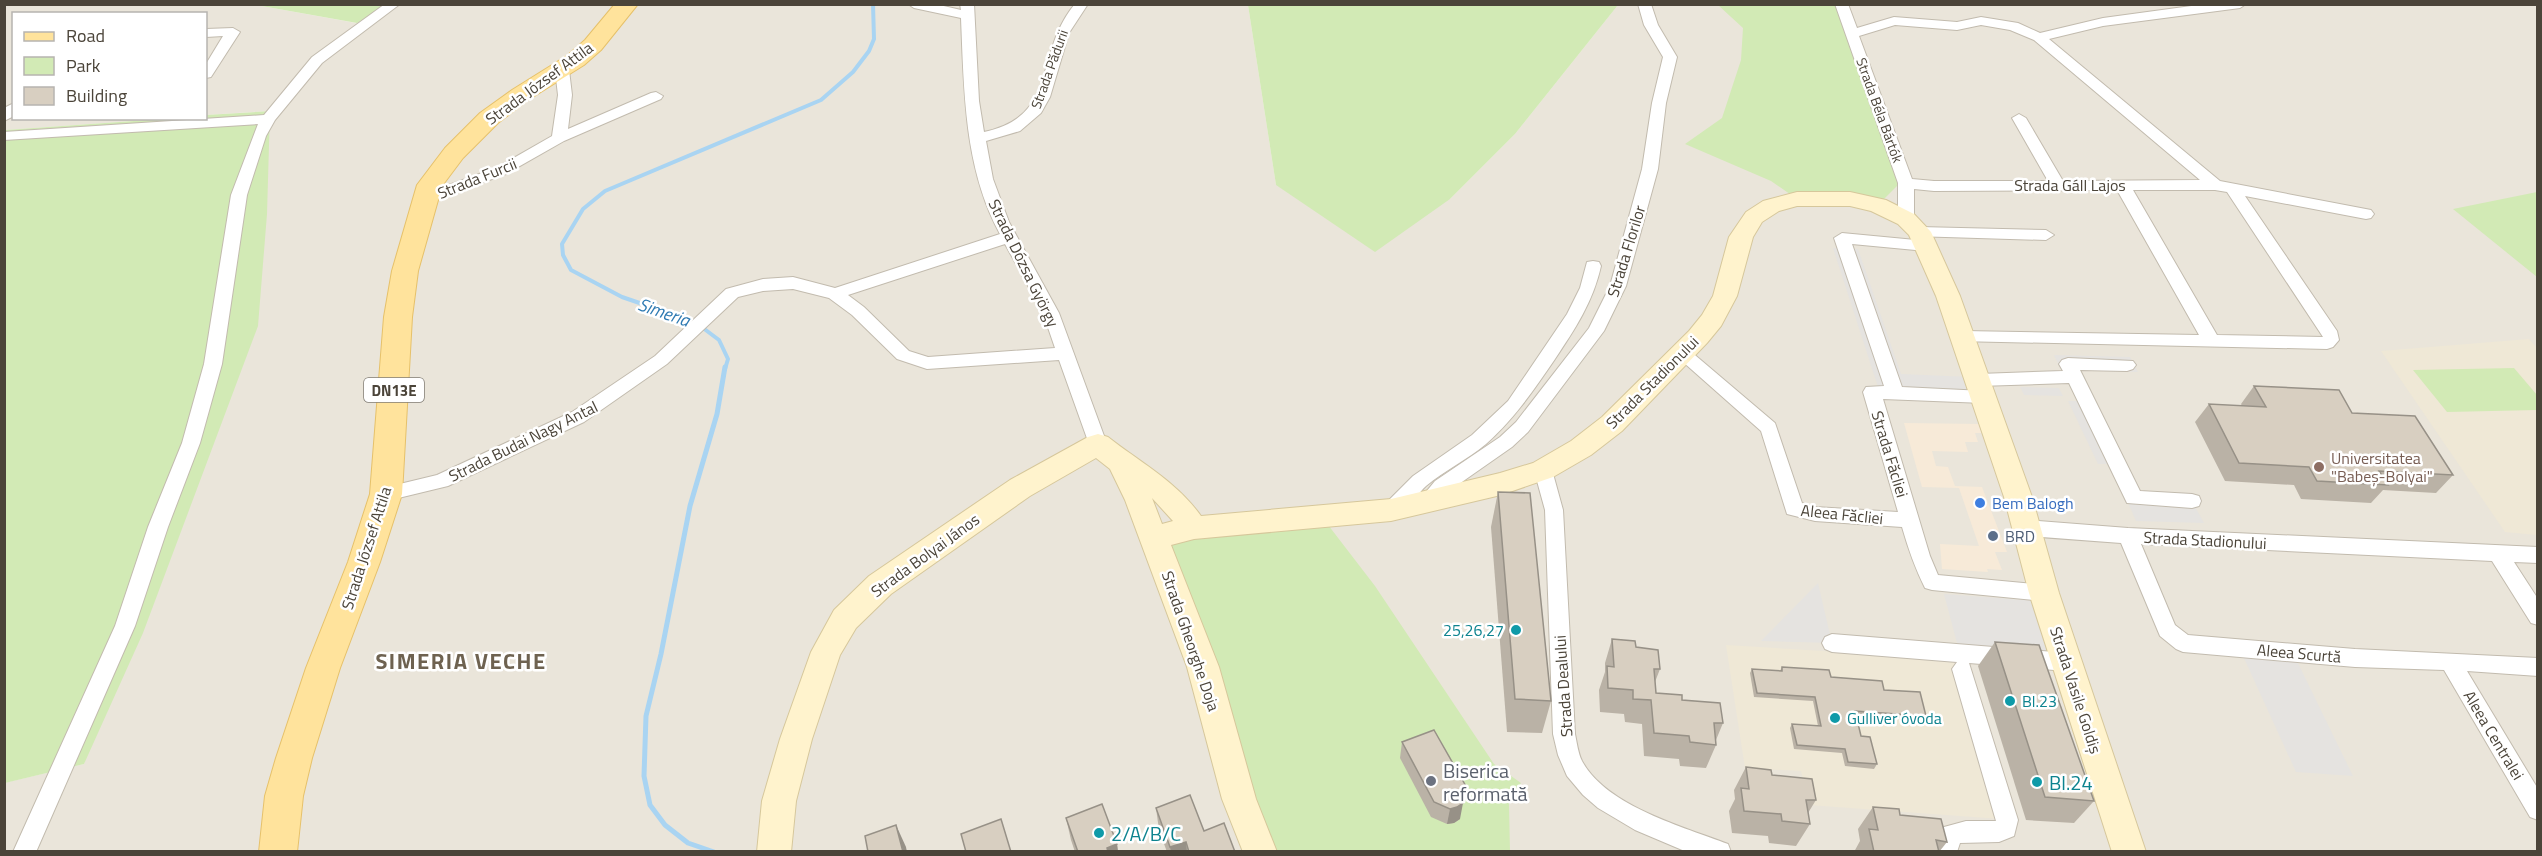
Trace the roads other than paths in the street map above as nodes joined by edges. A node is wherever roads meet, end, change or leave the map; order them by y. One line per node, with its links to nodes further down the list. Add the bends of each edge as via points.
1 (394, 4): 16 (street, via 317,60)
2 (627, 4): 12 (main road, Strada József Attila / DN13E, via 593,45)
3 (914, 4): 8 (street)
4 (1082, 4): 22 (street, Strada Pădurii, via 1070,15 1059,37 1034,113 1019,126)
5 (1644, 4): 48 (street, Strada Florilor, via 1670,57 1650,169 1618,286 1596,331 1533,415 1506,442 1455,476)
6 (1841, 4): 10 (street, Strada Béla Bártók)
7 (2240, 4): 11 (street, via 2103,22)
8 (967, 10): 22 (street, Strada Dózsa György)
9 (207, 33): 13 (street, via 232,32)
10 (1852, 34): 11 (street, via 1894,21 1957,26 1981,21 2013,26); 23 (street, Strada Béla Bártók)
11 (2039, 37): 26 (street)
12 (562, 70): 21 (street, via 564,94); 28 (main road, Strada József Attila / DN13E, via 489,118 439,170)
13 (207, 72)
14 (656, 96): 21 (street, Strada Furcii)
15 (2019, 117): 24 (street)
16 (268, 119): 18 (street); 66 (street, via 258,136 239,195 213,364 191,443 125,626)
17 (64, 120): 19 (street)
18 (172, 122): 19 (street)
19 (54, 133): 20 (street)
20 (4, 136)
21 (559, 138): 28 (street, Strada Furcii, via 501,171)
22 (978, 138): 32 (street, Strada Dózsa György, via 985,179)
23 (1906, 183): 24 (street, Strada Gáll Lajos); 30 (street, Strada Béla Bártók)
24 (2058, 185): 25 (street, Strada Gáll Lajos)
25 (2122, 185): 26 (street, Strada Gáll Lajos); 36 (street)
26 (2215, 185): 27 (street, Strada Gáll Lajos)
27 (2233, 189): 29 (street, Strada Gáll Lajos); 36 (street, via 2331,340)
28 (426, 198): 46 (main road, Strada József Attila / DN13E, via 405,271 398,316)
29 (2366, 214)
30 (1917, 232): 31 (street); 35 (street); 38 (street, Strada Stadionului, via 1878,205 1850,199 1780,202 1754,217 1741,237 1721,304); 42 (street, via 1842,238)
31 (2046, 235)
32 (1009, 237): 34 (street); 37 (street, Strada Dózsa György, via 1051,313)
33 (1593, 266): 49 (street, Strada Florilor, via 1575,316 1514,406)
34 (835, 294): 37 (street, Strada Budai Nagy Antal, via 913,360 943,363); 46 (street, Strada Budai Nagy Antal, via 793,283 732,293 661,360 578,417 441,481)
35 (1962, 337): 36 (street); 41 (street)
36 (2212, 342)
37 (1066, 353): 43 (street, Strada Dózsa György)
38 (1683, 354): 45 (street, Strada Stadionului, via 1612,424 1581,448); 50 (street, Aleea Făcliei, via 1769,428 1794,509)
39 (2127, 365): 40 (street, via 2068,364)
40 (2075, 377): 41 (street); 47 (street, via 2134,498)
41 (1981, 389): 42 (street, Strada Făcliei); 52 (street)
42 (1895, 392): 50 (street, Strada Făcliei, via 1872,392)
43 (1098, 444): 44 (street, Strada Gheorghe Doja); 65 (street, Strada Bolyai János, via 1020,488 880,585 845,619 826,652 796,739 779,801)
44 (1121, 462): 51 (street, via 1166,492); 54 (street, Strada Gheorghe Doja)
45 (1542, 470): 48 (street, Strada Stadionului); 69 (street, Strada Dealului, via 1554,510 1564,734 1569,756 1578,774 1616,807 1650,826)
46 (386, 494): 67 (main road, Strada József Attila / DN13E, via 294,758 284,796)
47 (2192, 501)
48 (1426, 503): 49 (street, Strada Stadionului)
49 (1390, 510): 51 (street, Strada Stadionului)
50 (1910, 520): 57 (street, via 1932,582)
51 (1194, 528): 54 (street, Strada Stadionului)
52 (2027, 528): 53 (street, Strada Stadionului); 57 (street, Strada Vasile Goldiș)
53 (2128, 536): 55 (street, Strada Stadionului); 60 (street, Aleea Scurtă, via 2167,630 2183,643 2355,658)
54 (1154, 537): 68 (street, Strada Gheorghe Doja, via 1203,667 1239,799)
55 (2498, 553): 56 (street, Strada Stadionului); 58 (street)
56 (2538, 555)
57 (2044, 592): 61 (street, Strada Vasile Goldiș)
58 (2538, 616)
59 (1832, 643): 61 (street)
60 (2450, 661): 62 (street, Aleea Scurtă); 64 (street, Aleea Centralei)
61 (2067, 662): 71 (street, Strada Vasile Goldiș)
62 (2538, 667)
63 (1962, 669): 70 (street, via 2007,820 2006,829 1998,832 1965,830 1952,835)
64 (2538, 810)
65 (775, 846)
66 (24, 852)
67 (278, 852)
68 (1260, 852)
69 (1720, 852)
70 (1946, 852)
71 (2129, 852)

